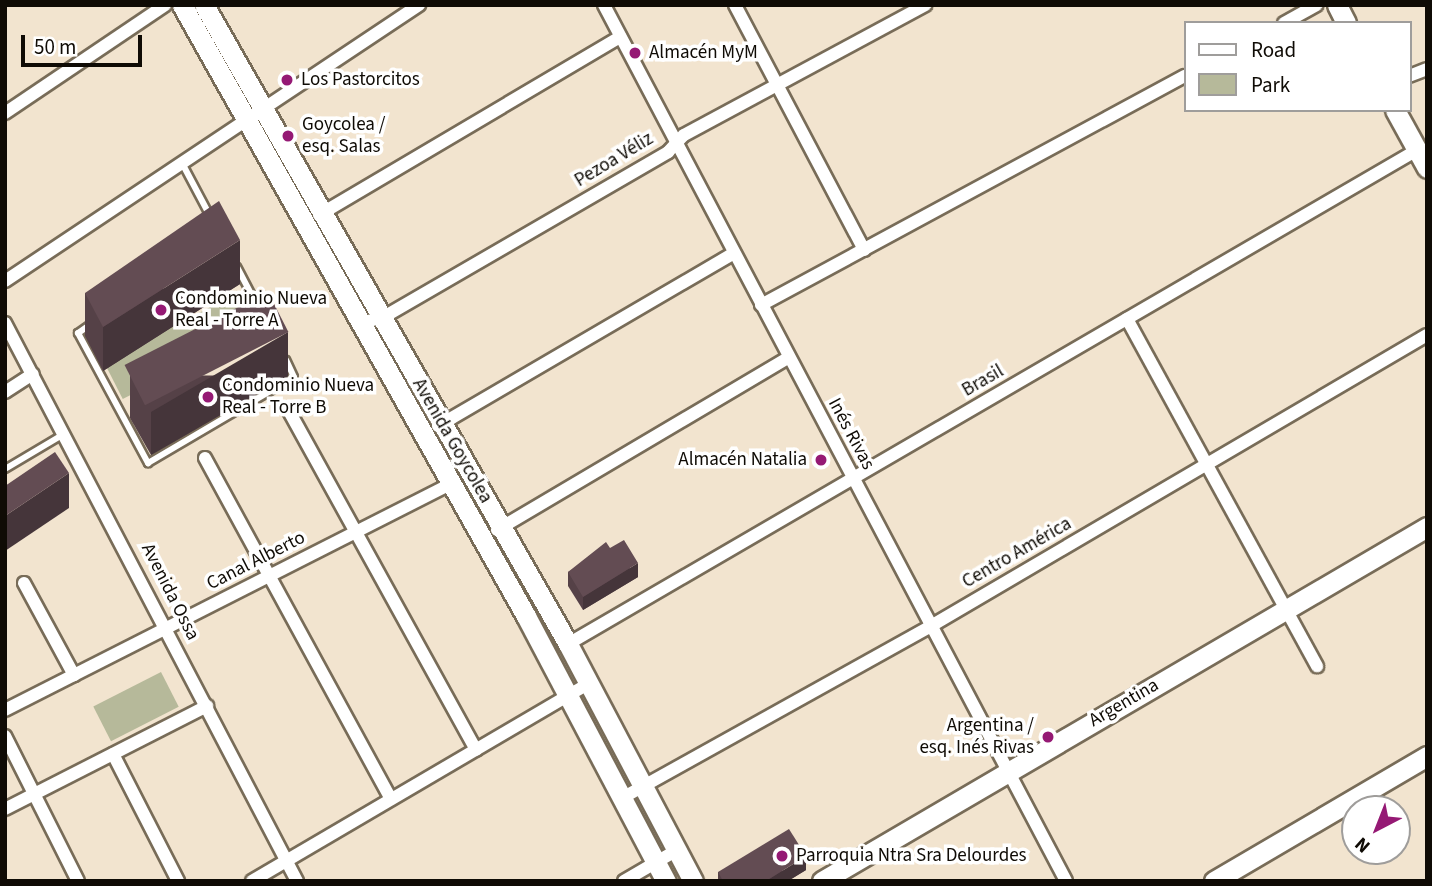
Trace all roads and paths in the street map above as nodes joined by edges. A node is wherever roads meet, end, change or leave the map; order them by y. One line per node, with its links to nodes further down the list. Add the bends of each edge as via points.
1 (165, 5): 18 (street)
2 (181, 5): 19 (street, Avenida Goycolea)
3 (204, 5): 16 (street, Avenida Goycolea)
4 (419, 5): 10 (street)
5 (604, 5): 13 (street, Inés Rivas)
6 (735, 5): 15 (street)
7 (925, 5): 15 (street, Pezoa Véliz)
8 (1316, 5): 11 (street)
9 (1337, 5): 12 (street)
10 (402, 10): 16 (street)
11 (1288, 21)
12 (1345, 21)
13 (620, 37): 20 (street, Inés Rivas); 23 (street)
14 (1184, 77): 26 (street)
15 (777, 85): 20 (street, Pezoa Véliz); 26 (street)
16 (262, 110): 19 (street); 23 (street, Avenida Goycolea)
17 (1396, 112): 21 (street)
18 (5, 113)
19 (244, 122): 22 (street); 25 (street, Avenida Goycolea)
20 (676, 143): 27 (street, Inés Rivas); 33 (street, Pezoa Véliz)
21 (1423, 158): 34 (street, Brasil)
22 (182, 163): 24 (lane); 29 (street)
23 (321, 214): 25 (street); 33 (street, Avenida Goycolea)
24 (214, 224)
25 (302, 225): 36 (street, Avenida Goycolea)
26 (864, 250): 30 (street)
27 (734, 253): 30 (street, Inés Rivas); 43 (street)
28 (233, 259): 32 (lane)
29 (5, 281)
30 (761, 305): 39 (street, Inés Rivas)
31 (100, 318): 38 (lane, via 78,333 148,463 294,377)
32 (263, 318)
33 (382, 318): 36 (street, Pezoa Véliz); 43 (street, Avenida Goycolea)
34 (1127, 319): 47 (street); 49 (street, Brasil)
35 (5, 323): 40 (street, Avenida Ossa)
36 (358, 323): 45 (street, Avenida Goycolea)
37 (1427, 335): 47 (street, Centro América)
38 (282, 353)
39 (789, 357): 49 (street, Inés Rivas); 51 (street)
40 (33, 374): 41 (street); 44 (street, Avenida Ossa)
41 (5, 392)
42 (289, 411): 53 (street)
43 (442, 423): 45 (street); 51 (street, Avenida Goycolea)
44 (66, 433): 48 (lane); 59 (street, Avenida Ossa)
45 (422, 435): 50 (street, Avenida Goycolea)
46 (205, 458): 55 (street)
47 (1207, 464): 57 (street); 58 (street, Centro América)
48 (5, 468)
49 (853, 479): 58 (street, Inés Rivas); 60 (street, Brasil)
50 (450, 484): 53 (street, Canal Alberto); 54 (street, Avenida Goycolea)
51 (502, 527): 54 (street); 60 (street, Avenida Goycolea)
52 (1427, 527): 57 (street, Argentina)
53 (356, 532): 55 (street, Canal Alberto); 68 (street)
54 (482, 538): 64 (street, Avenida Goycolea)
55 (270, 576): 59 (street, Canal Alberto); 75 (street)
56 (24, 583): 62 (street)
57 (1286, 609): 61 (street); 71 (street, Argentina)
58 (931, 626): 71 (street, Inés Rivas); 72 (street, Centro América)
59 (167, 628): 62 (street, Canal Alberto); 65 (street, Avenida Ossa)
60 (568, 644): 63 (street, Avenida Goycolea)
61 (1317, 666)
62 (75, 675): 66 (street, Canal Alberto)
63 (590, 683): 64 (street); 72 (street, Avenida Goycolea)
64 (568, 696): 68 (street); 74 (street, Avenida Goycolea)
65 (207, 706): 69 (street); 78 (street, Avenida Ossa)
66 (5, 710)
67 (5, 736): 73 (street)
68 (476, 750): 75 (street)
69 (113, 754): 73 (street); 81 (street)
70 (1427, 756): 89 (street)
71 (1008, 771): 87 (street, Argentina); 88 (street, Inés Rivas)
72 (645, 788): 74 (street, Centro América); 77 (street, Avenida Goycolea)
73 (34, 794): 76 (street); 80 (street)
74 (622, 798): 79 (street, Avenida Goycolea)
75 (391, 799): 78 (street)
76 (5, 809)
77 (677, 850): 79 (street); 86 (street, Avenida Goycolea)
78 (286, 861): 82 (street); 83 (street, Avenida Ossa)
79 (656, 862): 84 (street); 85 (street, Avenida Goycolea)
80 (78, 881)
81 (178, 881)
82 (252, 881)
83 (297, 881)
84 (624, 881)
85 (666, 881)
86 (693, 881)
87 (822, 881)
88 (1066, 881)
89 (1214, 881)

